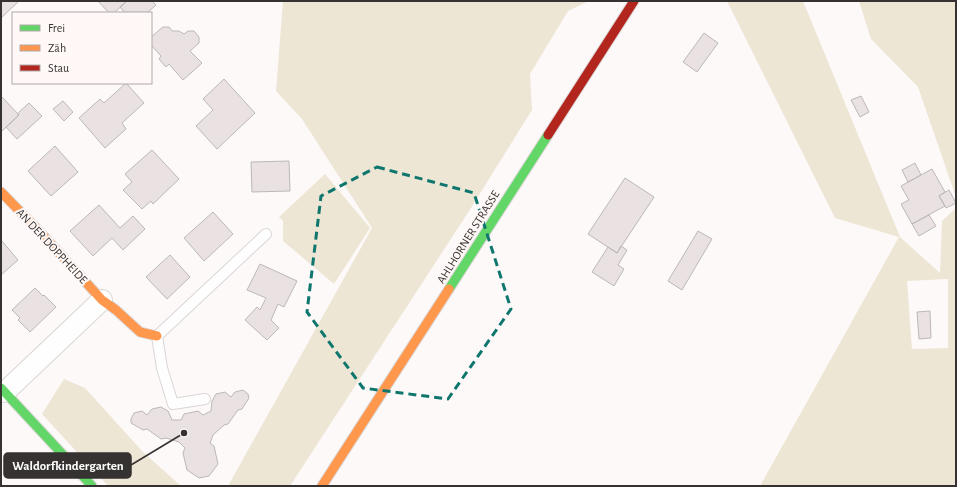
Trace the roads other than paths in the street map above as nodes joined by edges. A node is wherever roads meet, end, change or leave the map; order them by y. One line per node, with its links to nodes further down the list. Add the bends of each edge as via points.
1 (634, 1): 9 (street, AHLHORNER STRASSE)
2 (1, 192): 4 (street, AN DER DOPPHEIDE)
3 (266, 234): 5 (lane)
4 (102, 300): 5 (street, AN DER DOPPHEIDE, via 140,332); 6 (street)
5 (157, 336): 7 (lane, via 162,368 173,404)
6 (3, 390): 8 (street)
7 (205, 399)
8 (92, 486)
9 (322, 486)

